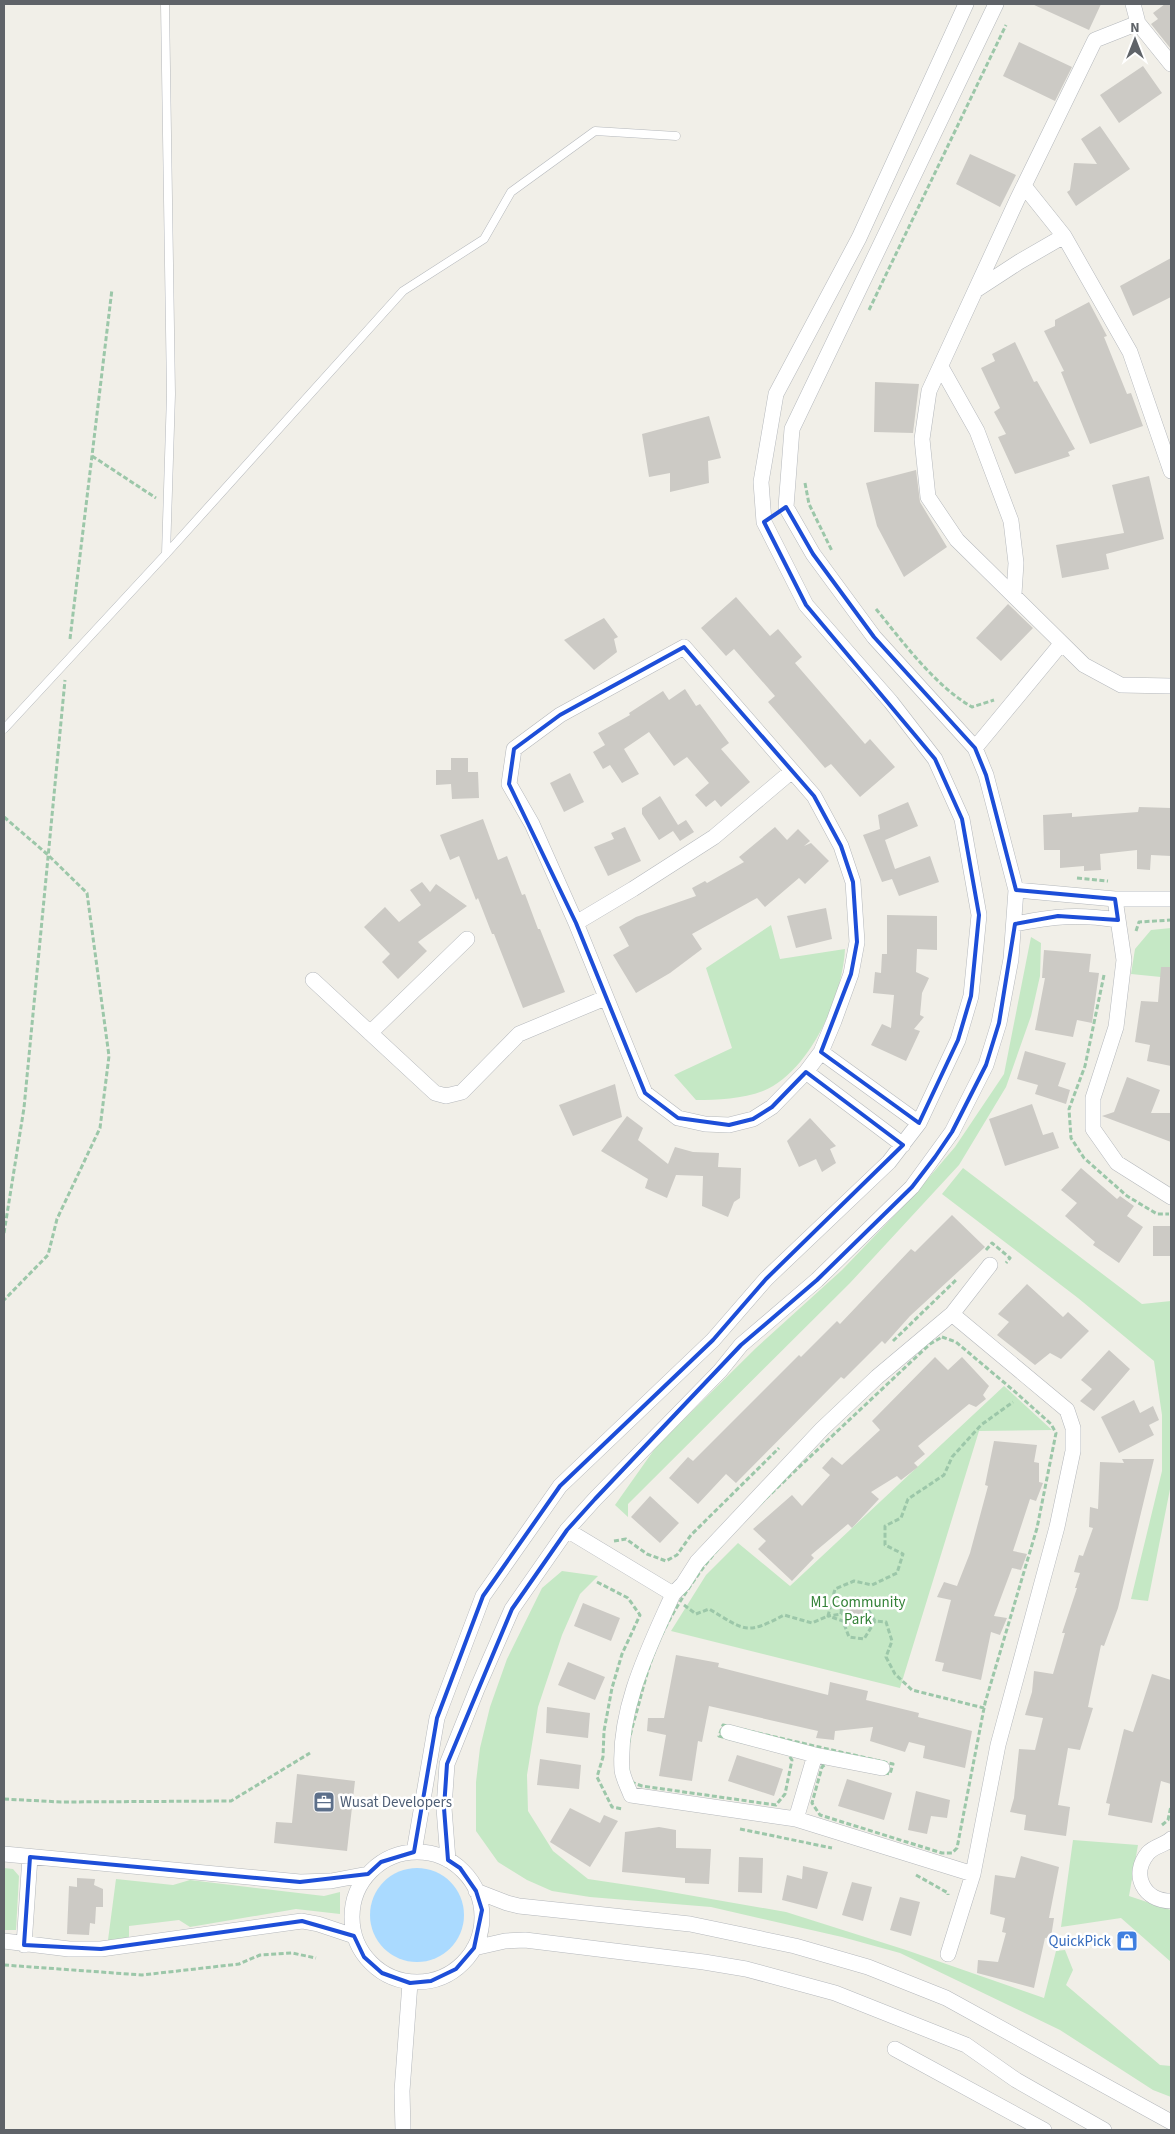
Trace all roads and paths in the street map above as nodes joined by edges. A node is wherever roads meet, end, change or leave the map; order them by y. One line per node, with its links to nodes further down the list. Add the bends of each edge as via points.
1 (165, 4): 18 (lane, via 171,394)
2 (966, 4): 20 (street, via 859,238 776,394 761,482)
3 (996, 4): 19 (street, via 792,429)
4 (1133, 4): 6 (street)
5 (1007, 22): 13 (path)
6 (1138, 23): 7 (street); 9 (street, via 1095,40)
7 (1171, 64)
8 (676, 136): 22 (lane, via 595,131 511,192 484,239 403,291)
9 (1024, 186): 10 (street); 12 (street)
10 (1064, 236): 12 (street); 16 (street, via 1130,352)
11 (112, 289): 15 (path)
12 (976, 290): 14 (street)
13 (865, 317)
14 (941, 367): 23 (street, via 977,431 1011,521 1016,563); 23 (street, via 929,391 922,439 928,497 958,540)
15 (92, 456): 18 (path); 26 (path)
16 (1171, 471)
17 (804, 476): 21 (path, via 809,504)
18 (168, 505): 22 (lane)
19 (786, 506): 20 (street); 30 (street, via 814,554 874,637)
20 (764, 522): 48 (street, via 806,605 890,702 934,759 962,819 979,915 971,996 958,1040)
21 (833, 552)
22 (166, 554): 26 (lane)
23 (1014, 594): 25 (street)
24 (873, 606): 28 (path, via 911,652 959,699 972,707)
25 (1061, 644): 27 (street, via 1084,666 1121,685); 30 (street)
26 (68, 660): 29 (lane); 33 (path)
27 (1171, 686)
28 (1000, 698)
29 (4, 729)
30 (975, 748): 34 (street, via 986,775)
31 (792, 771): 39 (street, via 714,837); 39 (street, via 684,647 560,714 514,749 509,784 532,824); 46 (street, via 814,796 829,822 853,882 857,942 851,974)
32 (4, 817): 33 (path)
33 (47, 854): 51 (path, via 24,1108); 54 (path, via 87,893 109,1056 100,1128 57,1219 48,1255)
34 (1016, 890): 35 (street); 40 (street)
35 (1115, 898): 36 (street); 37 (street)
36 (1171, 898)
37 (1118, 920): 40 (street, via 1058,916); 50 (street, via 1124,960 1122,979 1116,1027 1093,1098 1093,1129 1117,1163)
38 (1171, 920): 41 (path, via 1139,922)
39 (576, 923): 44 (street)
40 (1015, 924): 58 (street, via 1000,1023 986,1065 952,1132 912,1187 817,1280)
41 (1135, 935)
42 (467, 939): 45 (street)
43 (313, 980): 45 (street)
44 (605, 998): 45 (street, via 518,1034 462,1092 446,1096 435,1093); 47 (street, via 645,1094 678,1118 729,1125 753,1120 772,1107)
45 (370, 1033)
46 (821, 1052): 47 (street); 48 (street)
47 (806, 1072): 49 (street)
48 (919, 1123): 49 (street)
49 (903, 1145): 56 (street, via 766,1279)
50 (1171, 1197)
51 (4, 1233)
52 (991, 1262): 52 (path, via 1010,1258 992,1244); 55 (street)
53 (959, 1277): 57 (path)
54 (4, 1300)
55 (952, 1314): 64 (street, via 822,1429 697,1562); 84 (street, via 1067,1410 1073,1428 1073,1451 1057,1527 998,1745)
56 (713, 1340): 58 (street); 78 (street, via 560,1486 482,1596 437,1718)
57 (886, 1347)
58 (732, 1356): 61 (street)
59 (1013, 1402): 65 (path, via 981,1426 952,1458 944,1475 908,1499 901,1518 885,1526 885,1545 903,1554 897,1573 872,1585 854,1581 835,1589)
60 (780, 1448): 62 (path, via 704,1522 676,1555 666,1561 647,1554 626,1538)
61 (567, 1530): 62 (street); 81 (street, via 512,1610 447,1764 444,1808)
62 (593, 1546): 64 (street)
63 (597, 1582): 73 (path, via 628,1598 640,1615 622,1654 612,1688 603,1757 596,1777 612,1807)
64 (676, 1598): 65 (path, via 696,1614 709,1609 737,1627 759,1628 784,1615 812,1623); 67 (path, via 746,1517 930,1344 942,1337 956,1342 1014,1390 1051,1424 1056,1433 1037,1528); 67 (path, via 654,1654 630,1735 626,1767 631,1782 642,1786 776,1805 786,1794 792,1760 787,1752 719,1736 723,1725 893,1764 890,1774 829,1762 822,1767 812,1803 820,1815 942,1854 952,1853 957,1848); 74 (street, via 634,1688 626,1724 622,1771 631,1795)
65 (828, 1616): 66 (path, via 843,1621 848,1637 864,1639); 66 (path, via 841,1614 842,1601 863,1600)
66 (875, 1621): 67 (path, via 886,1622 892,1641 886,1657 895,1674 912,1690)
67 (984, 1708)
68 (728, 1732): 70 (street)
69 (310, 1752): 72 (path, via 230,1801)
70 (815, 1755): 71 (street); 74 (street)
71 (882, 1768)
72 (4, 1799)
73 (630, 1811)
74 (796, 1819): 84 (street)
75 (732, 1827): 77 (path)
76 (1171, 1839): 87 (street, via 1150,1851 1141,1864 1141,1879 1146,1892 1159,1901)
77 (835, 1849)
78 (414, 1852): 81 (street); 83 (street, via 381,1862)
79 (4, 1854): 80 (street)
80 (30, 1857): 83 (street, via 300,1882 331,1881); 90 (street)
81 (448, 1860): 85 (street, via 460,1868)
82 (910, 1873): 86 (path, via 948,1893)
83 (368, 1874): 88 (street, via 356,1892 351,1914)
84 (973, 1874): 92 (street)
85 (476, 1891): 91 (street, via 482,1910 481,1930); 97 (street, via 519,1906 698,1926 795,1946 868,1967 946,1998)
86 (947, 1900)
87 (1171, 1901)
88 (354, 1936): 90 (street, via 302,1921 101,1949); 95 (street, via 364,1957 382,1973 394,1980)
89 (4, 1941): 90 (street)
90 (24, 1945)
91 (474, 1948): 95 (street, via 456,1969 431,1981); 100 (street, via 525,1940 704,1962 802,1983 844,1996 966,2045 1016,2080)
92 (948, 1954)
93 (316, 1958): 94 (path, via 292,1953 260,1955 240,1964 142,1975)
94 (4, 1965)
95 (410, 1983): 98 (street)
96 (895, 2049): 99 (street)
97 (1171, 2122)
98 (402, 2130)
99 (1044, 2130)
100 (1104, 2130)

